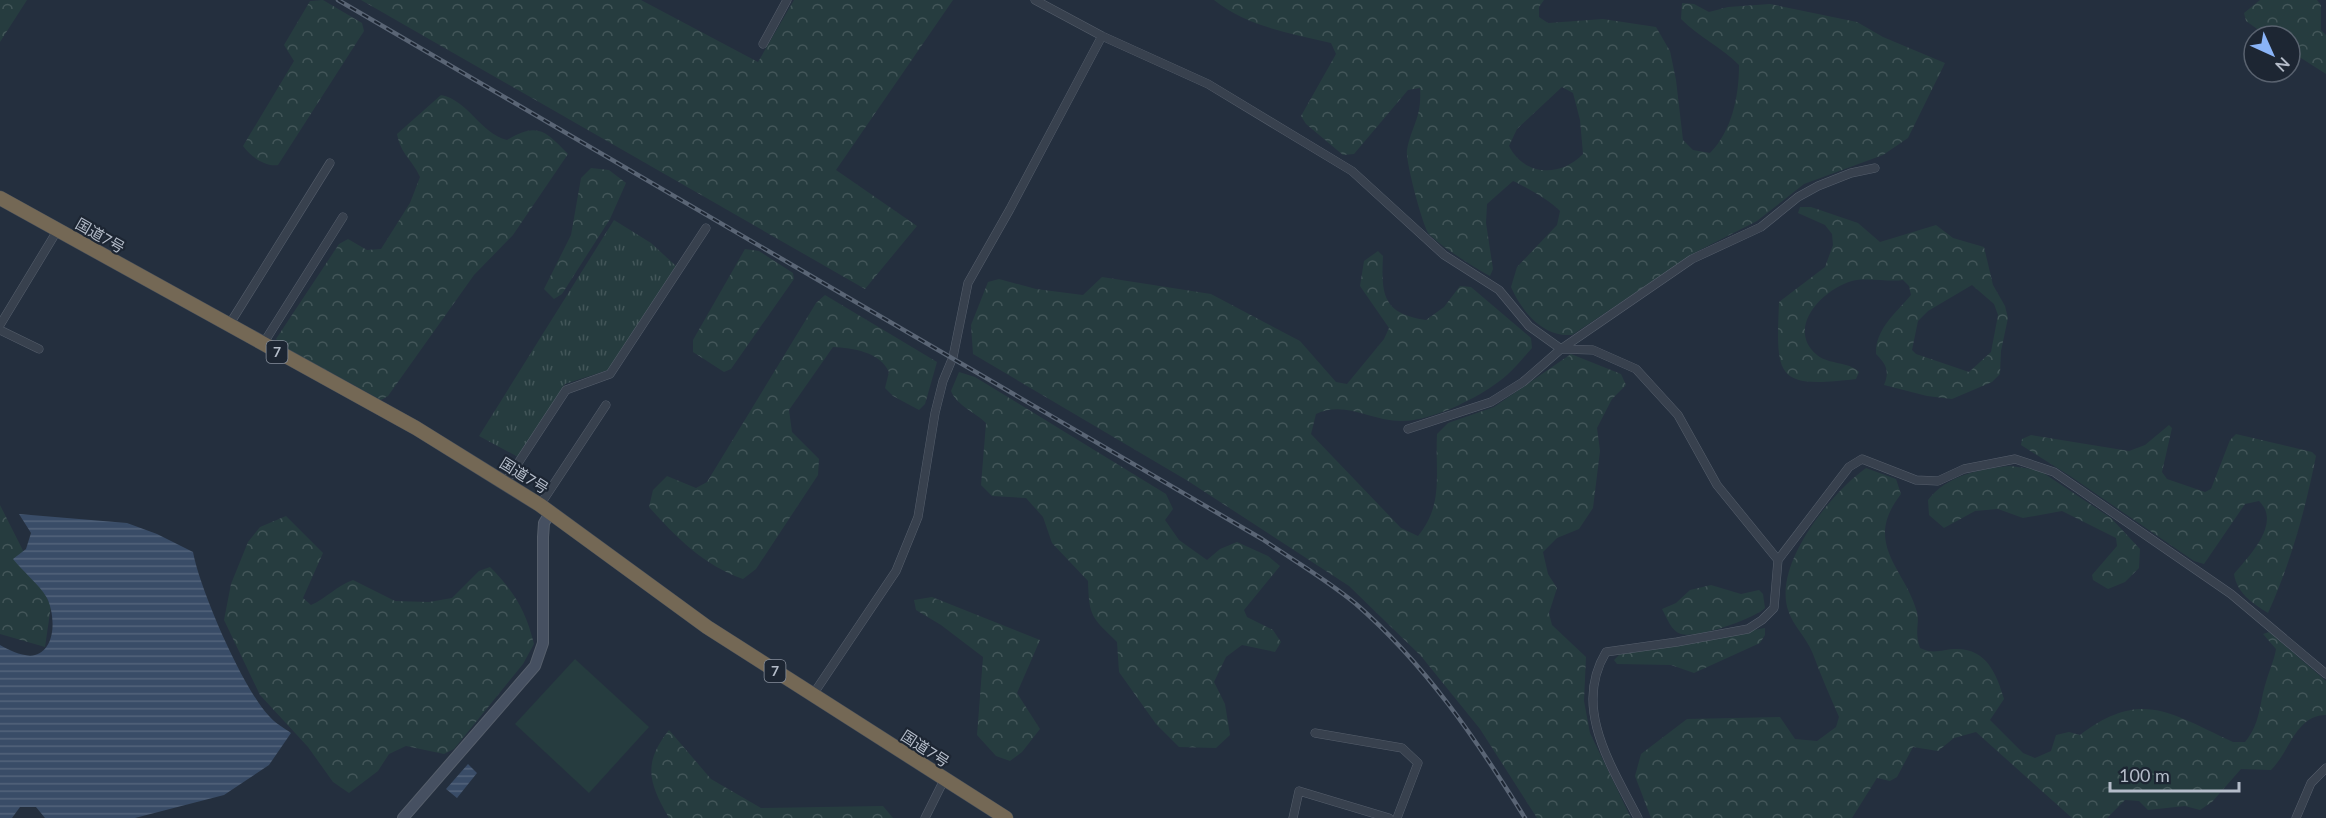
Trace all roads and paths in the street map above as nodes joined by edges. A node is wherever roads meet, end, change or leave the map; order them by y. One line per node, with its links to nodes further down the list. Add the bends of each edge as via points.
1 (787, 0): 4 (street)
2 (1035, 0): 3 (street)
3 (1102, 36): 16 (street, via 1208,84 1353,171 1444,255 1499,290 1529,326); 23 (street, via 968,283 953,357 935,413 918,517 896,571)
4 (763, 44)
5 (330, 164): 11 (street)
6 (1875, 168): 16 (street, via 1851,173 1798,197 1761,227 1692,259)
7 (0, 198): 10 (highway, 国道7号 / 7)
8 (343, 217): 14 (street)
9 (706, 228): 19 (street, via 610,374 566,390)
10 (57, 231): 11 (highway, 国道7号 / 7); 12 (street)
11 (229, 325): 14 (highway, 国道7号 / 7)
12 (0, 326)
13 (0, 330): 15 (street)
14 (263, 344): 19 (highway, 国道7号 / 7, via 416,428)
15 (39, 349)
16 (1561, 349): 18 (street, via 1523,382 1491,402); 21 (street, via 1593,350 1636,369 1678,415 1717,485)
17 (606, 405): 20 (street)
18 (1408, 429)
19 (505, 483): 20 (highway, 国道7号 / 7)
20 (545, 509): 23 (highway, 国道7号 / 7, via 707,627); 28 (street, via 543,643 535,666)
21 (1778, 560): 22 (street, via 1849,467 1862,459 1916,480 1938,481 1964,469 2015,459 2054,472 2140,530 2230,594); 33 (street, via 1774,608 1748,629 1606,652 1600,663 1593,718 1602,747)
22 (2326, 674)
23 (812, 696): 26 (highway, 国道7号 / 7)
24 (1315, 733): 32 (street, via 1402,748 1418,763)
25 (2326, 768): 34 (street, via 2311,783)
26 (944, 780): 27 (highway, 国道7号 / 7); 29 (street)
27 (1007, 817)
28 (403, 818)
29 (925, 818)
30 (1293, 818): 31 (street, via 1299,791)
31 (1389, 818)
32 (1396, 818)
33 (1638, 818)
34 (2296, 818)

